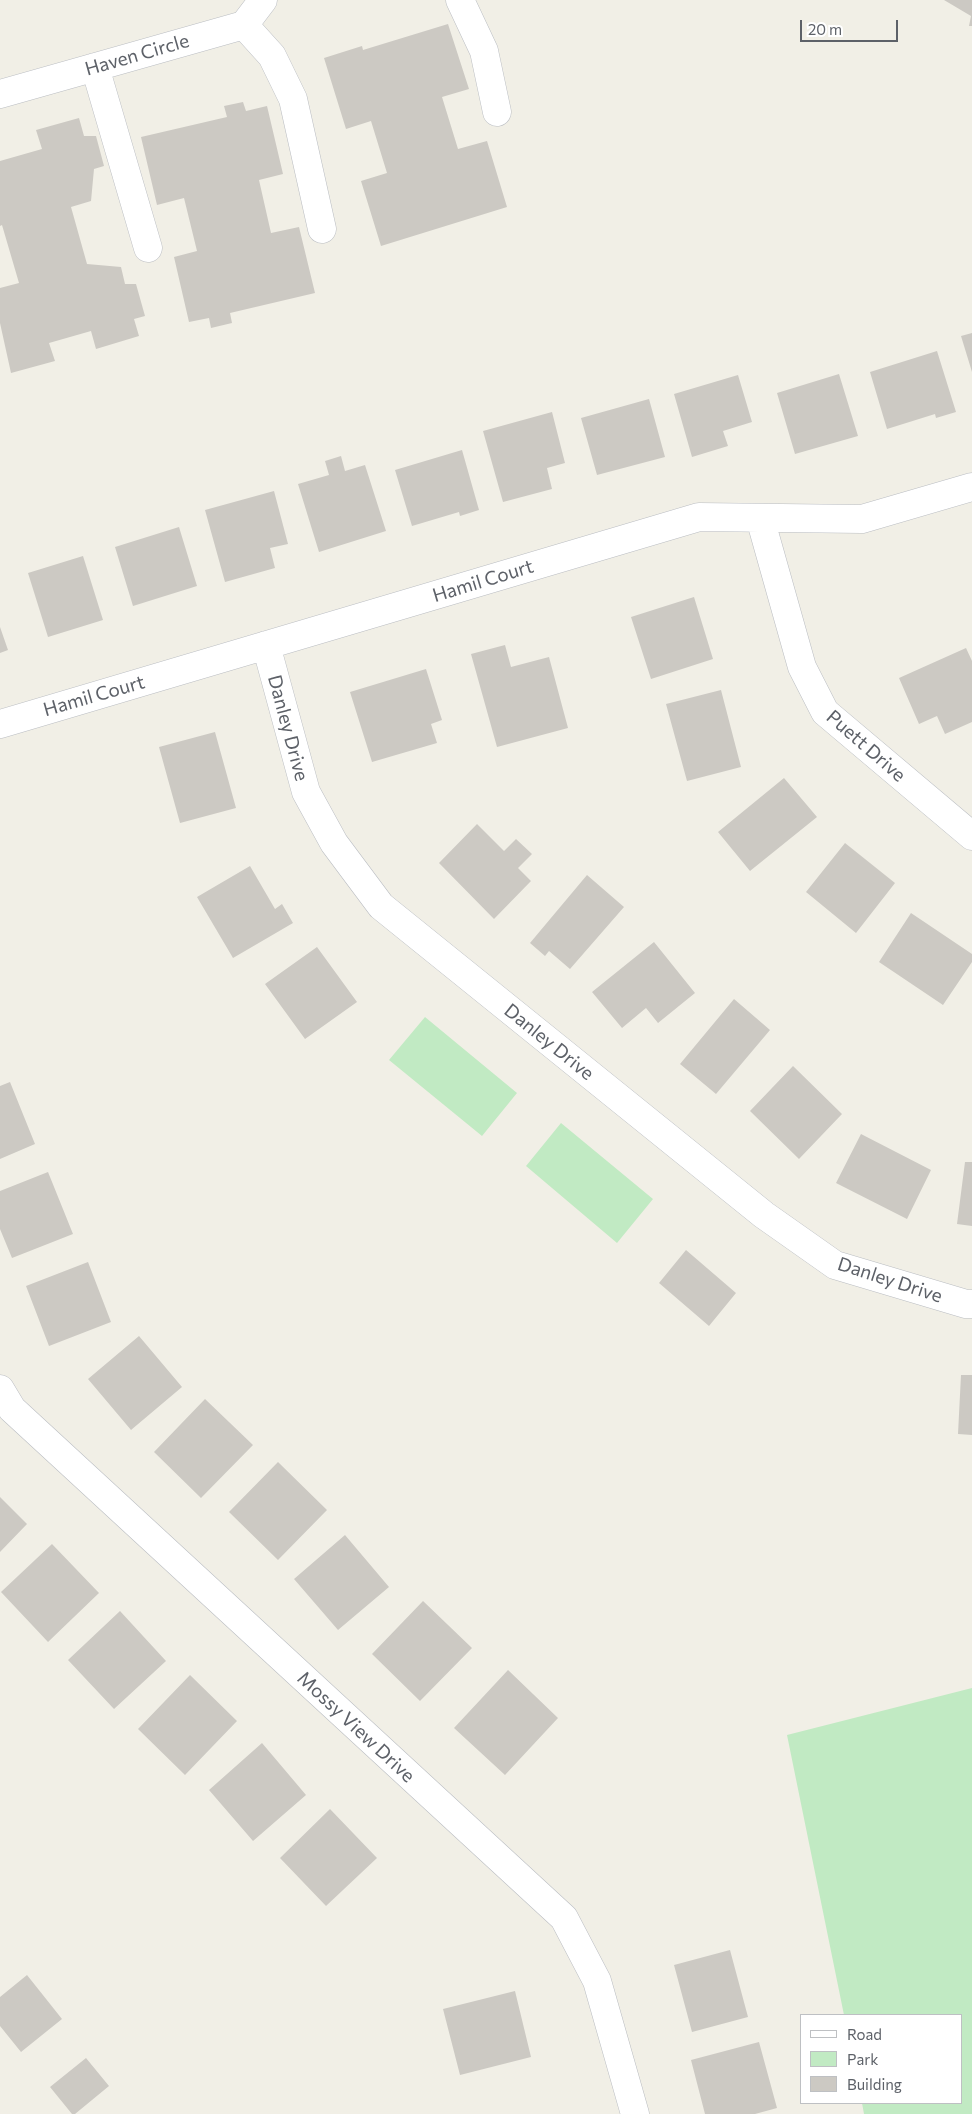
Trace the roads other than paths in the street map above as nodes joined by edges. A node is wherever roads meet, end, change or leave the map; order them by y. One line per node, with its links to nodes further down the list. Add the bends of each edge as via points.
1 (263, 0): 3 (street)
2 (460, 0): 6 (street, via 484,51)
3 (244, 25): 4 (street, Haven Circle); 7 (street, via 272,56 293,99)
4 (95, 67): 5 (street, Haven Circle); 8 (street)
5 (1, 91)
6 (497, 112)
7 (322, 229)
8 (148, 248)
9 (972, 487): 10 (street, Hamil Court, via 862,519)
10 (760, 518): 11 (street, Hamil Court, via 699,517); 13 (street, Puett Drive, via 802,667 825,712)
11 (266, 645): 12 (street, Hamil Court); 14 (street, Danley Drive, via 306,792 334,843 381,906 764,1215 835,1265)
12 (0, 724)
13 (972, 836)
14 (972, 1304)
15 (0, 1389): 16 (street, Mossy View Drive, via 12,1410 564,1918 597,1981)
16 (636, 2114)

